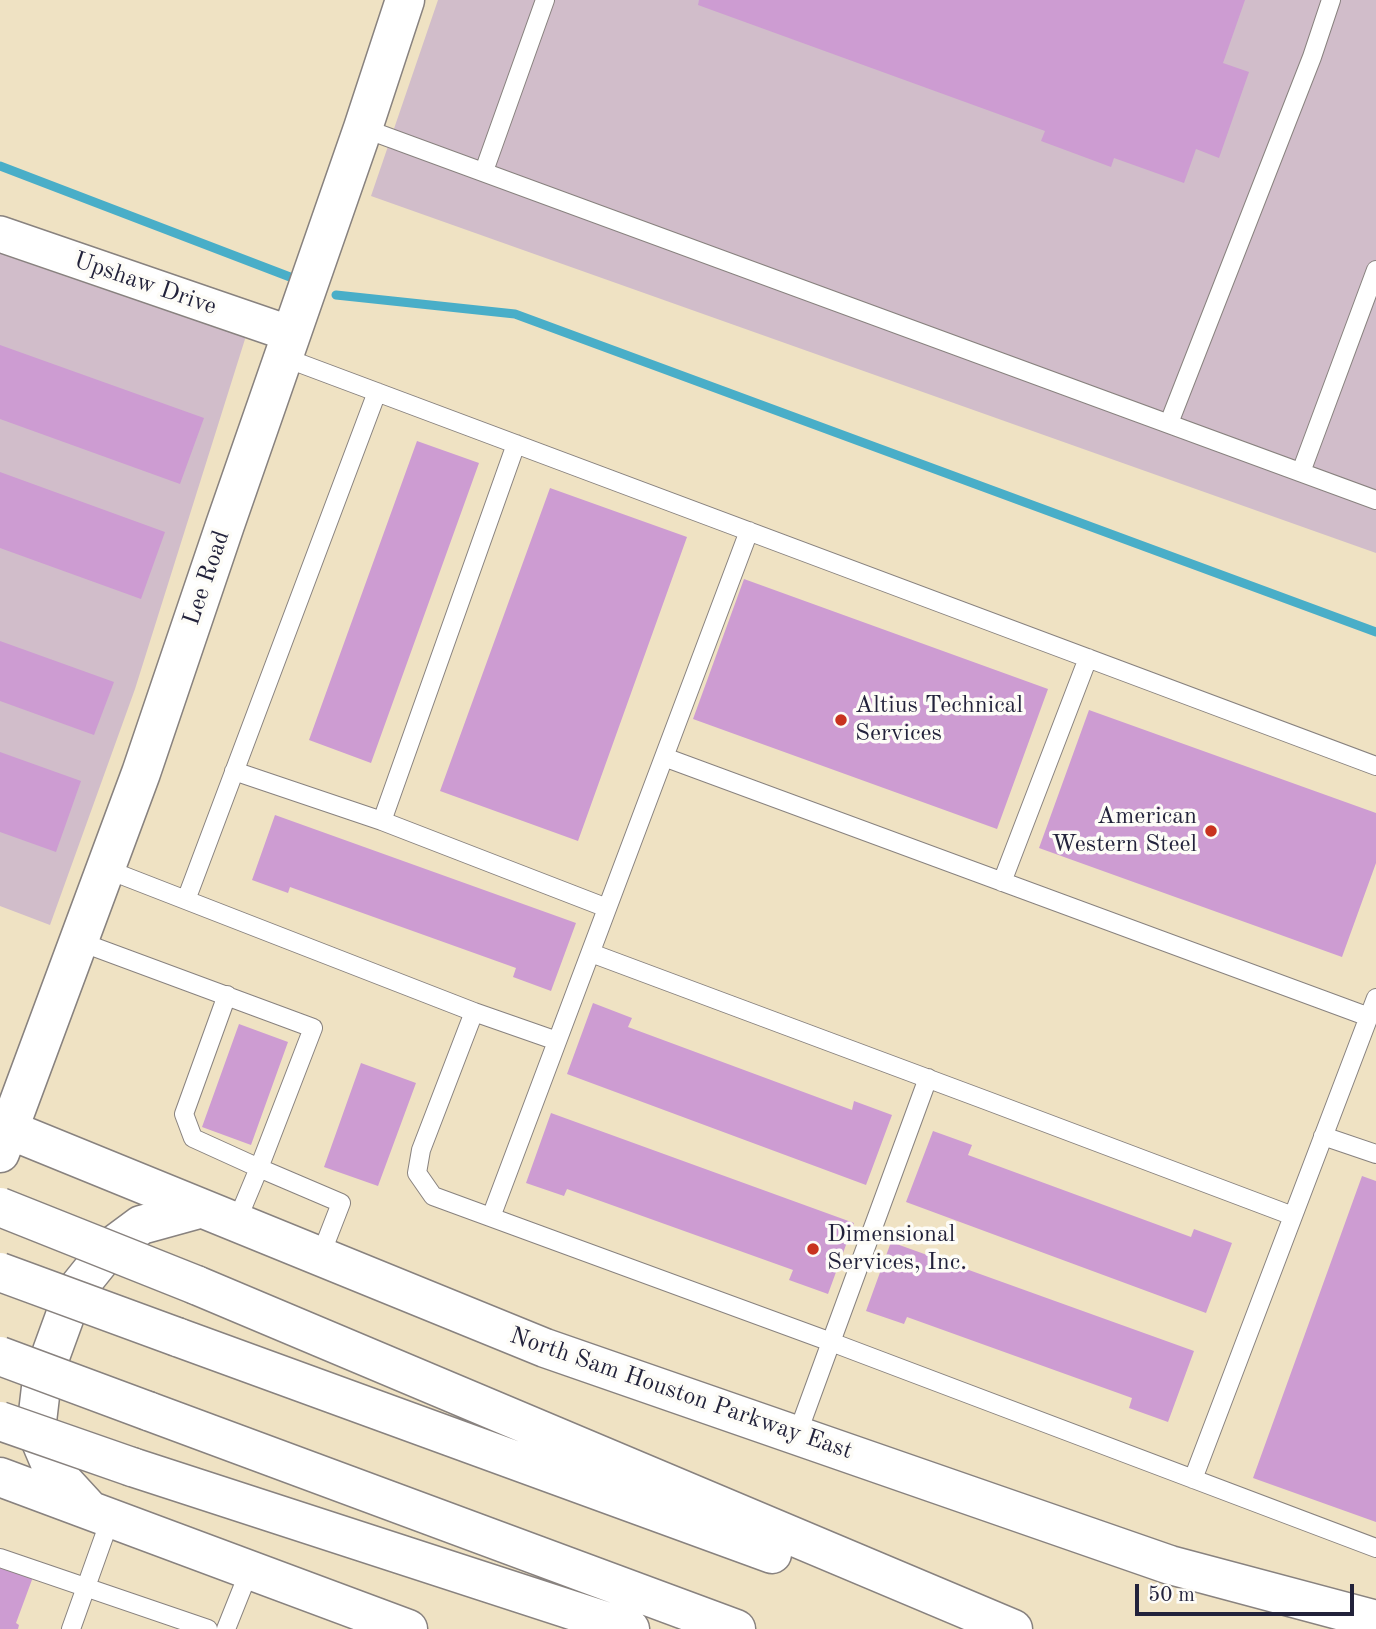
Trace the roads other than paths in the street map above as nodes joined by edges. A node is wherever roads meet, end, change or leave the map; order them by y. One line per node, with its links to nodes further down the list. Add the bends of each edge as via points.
1 (405, 0): 4 (main road, Lee Road)
2 (545, 0): 5 (lane)
3 (1331, 0): 10 (lane)
4 (363, 128): 5 (lane); 8 (main road, Lee Road)
5 (484, 172): 10 (lane)
6 (0, 234): 8 (street, Upshaw Drive)
7 (1376, 270): 12 (lane)
8 (287, 346): 9 (lane); 20 (main road, Lee Road)
9 (377, 392): 11 (lane); 18 (lane)
10 (1169, 424): 12 (lane)
11 (516, 444): 14 (lane); 19 (lane)
12 (1301, 472): 13 (lane)
13 (1376, 500)
14 (748, 531): 15 (lane); 16 (lane)
15 (1087, 658): 17 (lane); 21 (lane)
16 (664, 757): 21 (lane); 23 (lane)
17 (1376, 766)
18 (234, 771): 19 (lane); 22 (lane)
19 (382, 821): 23 (lane)
20 (106, 869): 22 (lane); 24 (main road, Lee Road)
21 (1002, 881): 29 (lane)
22 (186, 900): 28 (lane)
23 (607, 908): 25 (lane)
24 (78, 941): 26 (lane); 32 (main road, Lee Road)
25 (591, 953): 30 (lane); 31 (lane)
26 (227, 995): 35 (lane, via 184,1114 193,1138); 35 (lane, via 313,1028)
27 (1376, 998): 29 (lane)
28 (474, 1012): 30 (lane); 39 (lane, via 421,1150 417,1173 433,1196)
29 (1369, 1017): 33 (lane)
30 (557, 1041): 39 (lane)
31 (928, 1078): 38 (lane); 43 (lane)
32 (3, 1136): 37 (main road, North Sam Houston Parkway East)
33 (1323, 1136): 34 (lane); 38 (lane)
34 (1376, 1154)
35 (259, 1168): 40 (lane); 41 (lane, via 341,1203)
36 (0, 1207): 62 (main road, bridge)
37 (199, 1209): 40 (main road, North Sam Houston Parkway East); 49 (main road, via 141,1225 110,1248 73,1294 42,1379 36,1430 53,1470)
38 (1293, 1216): 48 (lane)
39 (491, 1217): 43 (lane)
40 (236, 1223): 41 (main road, North Sam Houston Parkway East)
41 (320, 1257): 46 (main road, North Sam Houston Parkway East, via 545,1348)
42 (0, 1272): 61 (main road, bridge)
43 (831, 1342): 46 (lane); 48 (lane)
44 (0, 1356): 60 (main road, bridge)
45 (0, 1421): 59 (main road, bridge)
46 (797, 1436): 54 (main road, North Sam Houston Parkway East, via 1170,1565)
47 (0, 1476): 49 (main road)
48 (1193, 1479): 50 (lane)
49 (100, 1513): 52 (main road); 53 (lane)
50 (1376, 1548)
51 (0, 1558): 53 (lane)
52 (250, 1569): 57 (lane); 58 (main road)
53 (86, 1587): 55 (lane); 56 (lane)
54 (1376, 1620)
55 (71, 1629)
56 (208, 1629)
57 (226, 1629)
58 (408, 1629)
59 (630, 1629)
60 (736, 1629)
61 (986, 1629)
62 (1013, 1629)

